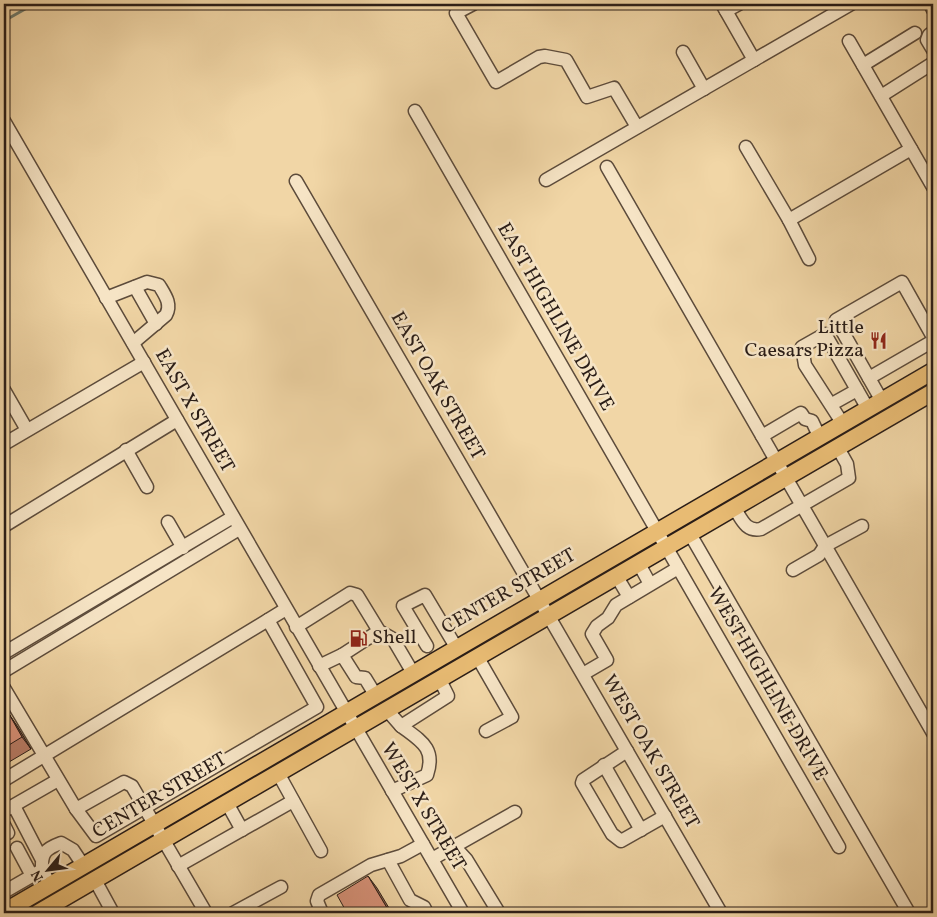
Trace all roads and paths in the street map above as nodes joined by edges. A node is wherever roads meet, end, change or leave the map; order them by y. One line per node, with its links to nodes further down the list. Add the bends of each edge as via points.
1 (473, 4): 19 (street, via 456,14 496,82 539,57 566,60 587,97 614,88)
2 (739, 4): 5 (street)
3 (850, 4): 12 (street)
4 (930, 4): 6 (street)
5 (724, 7): 12 (street)
6 (933, 10)
7 (933, 32): 10 (street, via 927,40)
8 (915, 34): 14 (street)
9 (849, 41): 14 (street)
10 (933, 50)
11 (683, 52): 15 (street)
12 (754, 60): 15 (street)
13 (933, 63): 16 (street)
14 (863, 64): 16 (street)
15 (704, 89): 19 (street)
16 (881, 96): 21 (street)
17 (415, 111): 61 (street, EAST HIGHLINE DRIVE)
18 (4, 121): 29 (street, EAST X STREET)
19 (637, 127): 23 (street)
20 (746, 147): 26 (street)
21 (911, 149): 25 (street); 26 (street)
22 (607, 167): 46 (street)
23 (546, 180)
24 (296, 181): 71 (street, EAST OAK STREET)
25 (933, 187)
26 (789, 220): 27 (street)
27 (809, 259)
28 (141, 284): 29 (street); 30 (street); 30 (street, via 159,285 167,298 169,310)
29 (106, 298): 33 (street, EAST X STREET)
30 (156, 324): 33 (street)
31 (933, 337): 36 (street, via 902,282 836,320)
32 (933, 341): 36 (street)
33 (132, 343): 34 (street, EAST X STREET)
34 (144, 362): 43 (street, EAST X STREET); 45 (street)
35 (927, 375): 39 (main road); 40 (main road, CENTER STREET)
36 (869, 378): 40 (street)
37 (4, 390): 45 (street)
38 (857, 390): 41 (street); 41 (street, via 826,334 802,347 806,365); 42 (street)
39 (932, 395): 49 (main road, CENTER STREET)
40 (882, 401): 42 (main road, CENTER STREET)
41 (832, 404): 44 (street)
42 (868, 409): 44 (main road, CENTER STREET)
43 (177, 420): 50 (street); 55 (street, EAST X STREET)
44 (843, 424): 47 (main road, CENTER STREET)
45 (27, 430): 48 (street)
46 (762, 436): 47 (street, via 801,413 812,422); 51 (street)
47 (820, 438): 51 (main road, CENTER STREET)
48 (4, 444)
49 (838, 448): 51 (main road, CENTER STREET); 53 (street, via 847,464 849,478)
50 (126, 450): 52 (street); 57 (street)
51 (782, 471): 53 (street); 54 (main road, CENTER STREET); 61 (main road, CENTER STREET)
52 (147, 487)
53 (802, 505): 54 (street, via 756,530 747,528); 62 (street)
54 (735, 509): 60 (main road, CENTER STREET)
55 (233, 517): 59 (street, EAST X STREET); 63 (street)
56 (168, 522): 63 (street)
57 (4, 526)
58 (862, 526): 62 (street)
59 (240, 529): 70 (street, EAST X STREET); 81 (street)
60 (690, 534): 61 (main road, CENTER STREET); 139 (street)
61 (662, 540): 64 (main road, CENTER STREET); 65 (street, WEST HIGHLINE DRIVE); 71 (main road, CENTER STREET)
62 (825, 546): 66 (street, via 819,556); 91 (street)
63 (183, 548): 77 (street)
64 (639, 564): 67 (main road, CENTER STREET); 68 (street)
65 (678, 568): 68 (street); 115 (street, WEST HIGHLINE DRIVE)
66 (793, 570)
67 (617, 577): 69 (street); 71 (main road, CENTER STREET)
68 (650, 584): 69 (street)
69 (629, 597): 83 (street, via 616,604 592,634 607,660)
70 (286, 609): 72 (street); 73 (street, EAST X STREET)
71 (545, 609): 76 (main road, CENTER STREET); 79 (main road, CENTER STREET); 83 (street, WEST OAK STREET)
72 (268, 620): 93 (street); 94 (street, via 317,707)
73 (296, 627): 74 (street, via 350,593 357,595); 80 (street, EAST X STREET)
74 (378, 630): 78 (street); 82 (street, via 393,639)
75 (427, 646): 76 (street, via 402,606 424,595)
76 (456, 647): 82 (main road, CENTER STREET)
77 (4, 653)
78 (342, 655): 80 (street); 86 (street, via 356,677 365,678)
79 (478, 658): 84 (main road, CENTER STREET); 90 (street, via 512,717)
80 (319, 666): 88 (street, EAST X STREET)
81 (4, 671)
82 (413, 673): 86 (main road, CENTER STREET)
83 (583, 674): 92 (street, WEST OAK STREET)
84 (440, 680): 87 (main road, CENTER STREET); 89 (street, via 448,696)
85 (4, 688): 93 (street)
86 (376, 696): 88 (main road, CENTER STREET)
87 (387, 710): 88 (main road, CENTER STREET); 89 (street)
88 (350, 721): 96 (main road, CENTER STREET); 97 (main road, CENTER STREET); 100 (street, WEST X STREET)
89 (401, 726): 100 (street, via 416,738 432,761 427,775)
90 (486, 731)
91 (933, 734)
92 (627, 751): 95 (street); 107 (street, WEST OAK STREET)
93 (43, 756): 98 (street); 99 (street)
94 (230, 758): 97 (street); 103 (street)
95 (604, 765): 110 (street); 110 (street, via 584,777 582,783 587,792 615,839 621,841)
96 (278, 773): 101 (street); 102 (main road, CENTER STREET)
97 (239, 775): 108 (main road, CENTER STREET)
98 (4, 780)
99 (58, 780): 104 (street); 105 (street)
100 (392, 791): 113 (street, WEST X STREET)
101 (293, 801): 109 (street); 117 (street)
102 (227, 803): 109 (street); 112 (main road, CENTER STREET)
103 (145, 807): 105 (street, via 132,786 124,782); 108 (street); 111 (street)
104 (9, 809): 123 (street)
105 (76, 809): 111 (street)
106 (515, 812): 114 (street)
107 (665, 816): 110 (street); 138 (street, WEST OAK STREET)
108 (154, 824): 112 (street); 118 (main road, CENTER STREET)
109 (242, 830): 122 (street)
110 (641, 830)
111 (96, 836): 118 (street)
112 (163, 840): 122 (street); 124 (main road, CENTER STREET)
113 (423, 844): 119 (street, WEST X STREET); 120 (street)
114 (454, 846): 119 (street); 137 (street, via 466,859)
115 (839, 847)
116 (16, 848): 123 (street)
117 (321, 851)
118 (104, 853): 121 (main road, CENTER STREET)
119 (432, 859): 136 (street, WEST X STREET)
120 (388, 860): 134 (street, via 371,865 319,895 318,906); 135 (street, via 410,900 424,907)
121 (83, 866): 123 (street, via 73,850 61,843 51,847); 125 (main road, CENTER STREET)
122 (178, 866): 132 (street)
123 (38, 868): 125 (street); 127 (street)
124 (95, 880): 130 (main road, CENTER STREET); 131 (street)
125 (50, 884): 128 (main road, CENTER STREET)
126 (281, 887): 133 (street)
127 (4, 892)
128 (24, 907): 129 (main road, CENTER STREET)
129 (4, 912)
130 (44, 912)
131 (113, 913)
132 (206, 913)
133 (233, 913)
134 (322, 913)
135 (427, 913)
136 (464, 913)
137 (499, 913)
138 (721, 913)
139 (909, 913)

